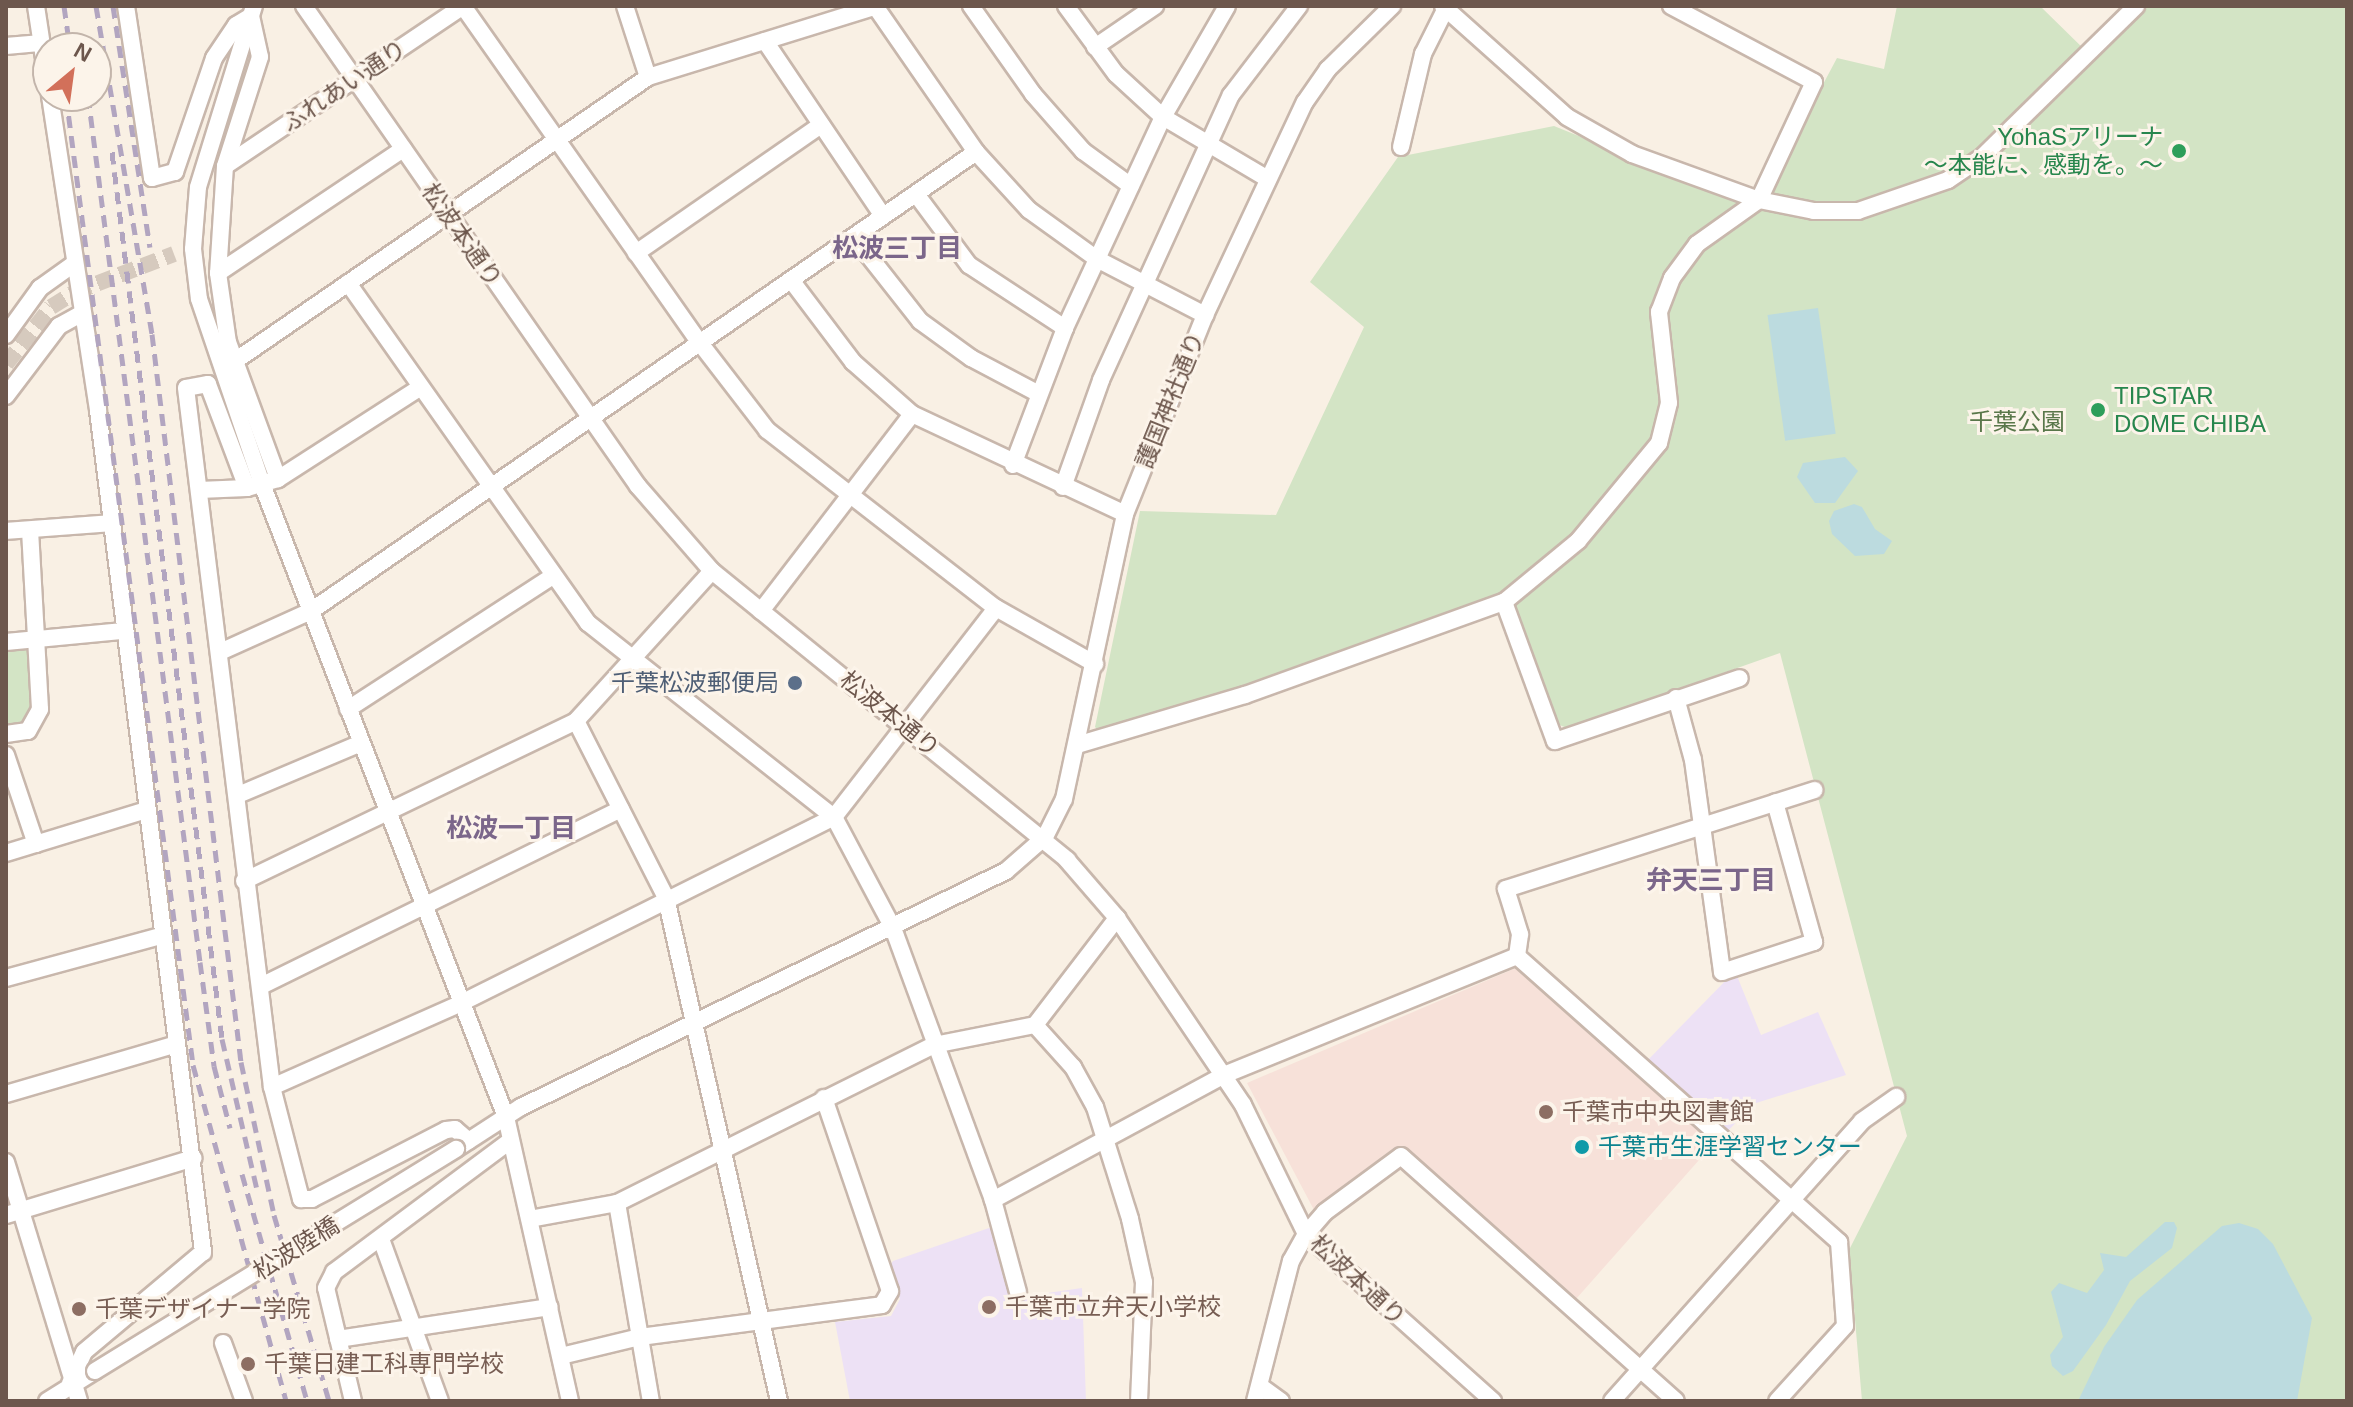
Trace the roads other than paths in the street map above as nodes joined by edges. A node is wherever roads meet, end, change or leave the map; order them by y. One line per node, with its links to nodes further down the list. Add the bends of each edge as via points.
1 (36, 6): 17 (street)
2 (126, 6): 16 (street, via 152,178 175,172 214,58)
3 (304, 6): 22 (street, 松波本通り)
4 (463, 6): 22 (street, ふれあい通り); 27 (street)
5 (625, 6): 23 (street)
6 (876, 6): 18 (street); 31 (street)
7 (971, 6): 34 (street, via 1033,94 1083,151)
8 (1066, 6): 21 (street)
9 (1155, 6): 21 (street)
10 (1227, 6): 25 (street)
11 (1299, 6): 28 (street, via 1231,95)
12 (1392, 6): 33 (street, 護国神社通り, via 1328,69)
13 (1671, 6): 36 (street, via 1814,82)
14 (2136, 6): 36 (street, via 1981,158 1937,186 1882,207 1835,213)
15 (1444, 7): 29 (street, via 1423,54); 36 (street, via 1567,117 1632,154)
16 (252, 11): 32 (street, via 260,57); 40 (street, via 207,146)
17 (40, 32)
18 (765, 41): 23 (street); 26 (street)
19 (32, 44): 20 (street)
20 (6, 46)
21 (1095, 47): 25 (street)
22 (354, 77): 30 (street, 松波本通り); 32 (street, ふれあい通り)
23 (648, 77): 27 (street)
24 (52, 112): 44 (street)
25 (1163, 117): 28 (street); 34 (street)
26 (821, 125): 38 (street); 41 (street)
27 (556, 139): 37 (street); 41 (street)
28 (1208, 145): 33 (street); 48 (street)
29 (1401, 147)
30 (403, 149): 37 (street, 松波本通り); 45 (street)
31 (976, 152): 35 (street); 43 (street, via 1029,210)
32 (225, 166): 45 (street)
33 (1266, 178): 50 (street, 護国神社通り)
34 (1131, 186): 43 (street)
35 (916, 194): 38 (street); 52 (street, via 969,265)
36 (1759, 200): 72 (street, via 1697,244 1666,291 1659,312 1669,403 1659,443 1578,541)
37 (448, 214): 47 (street); 59 (street, 松波本通り)
38 (883, 216): 39 (street)
39 (854, 237): 46 (street); 56 (street, via 920,321 971,358)
40 (193, 249): 42 (street); 61 (street, via 208,336)
41 (636, 253): 53 (street)
42 (174, 254)
43 (1097, 259): 48 (street); 52 (street)
44 (75, 263): 49 (street); 51 (street, via 40,288)
45 (218, 273): 54 (street)
46 (791, 280): 53 (street); 58 (street, via 853,362)
47 (348, 283): 54 (street); 55 (street)
48 (1145, 284): 50 (street); 62 (street, via 1101,380)
49 (82, 313): 57 (street, via 59,326); 67 (street)
50 (1205, 315): 66 (street, 護国神社通り)
51 (8, 327)
52 (1065, 328): 56 (street)
53 (700, 343): 59 (street); 65 (street, via 767,430)
54 (235, 361): 61 (street)
55 (419, 388): 61 (street); 63 (street)
56 (1039, 394): 60 (street)
57 (6, 396)
58 (912, 414): 60 (street); 65 (street)
59 (591, 420): 63 (street); 70 (street, 松波本通り, via 638,486)
60 (1013, 465): 62 (street)
61 (262, 484): 64 (street); 64 (street, via 208,384 186,388); 74 (street)
62 (1063, 487): 66 (street)
63 (489, 488): 71 (street); 74 (street)
64 (199, 490): 79 (street)
65 (848, 495): 73 (street); 75 (street)
66 (1125, 514): 81 (street, 護国神社通り)
67 (112, 523): 68 (street); 76 (street)
68 (30, 530): 69 (street); 78 (street)
69 (6, 531)
70 (712, 571): 75 (street, 松波本通り); 80 (street)
71 (551, 577): 80 (street, via 588,623); 84 (street)
72 (1504, 602): 83 (street, via 1555,741); 89 (street, via 1245,695)
73 (996, 608): 81 (street); 86 (street)
74 (311, 611): 79 (street); 84 (street)
75 (761, 611): 86 (street, 松波本通り)
76 (123, 631): 78 (street); 95 (street)
77 (6, 642): 78 (street)
78 (37, 642): 87 (street, via 40,709 28,731)
79 (220, 652): 92 (street)
80 (631, 662): 85 (street); 97 (street)
81 (1095, 664): 89 (street, 護国神社通り)
82 (1740, 678): 83 (street)
83 (1676, 698): 98 (street, via 1693,760)
84 (348, 709): 88 (street)
85 (576, 721): 94 (street); 96 (street)
86 (905, 726): 97 (street); 99 (street, 松波本通り)
87 (6, 734)
88 (361, 743): 92 (street); 96 (street)
89 (1077, 745): 99 (street, 護国神社通り, via 1061,810)
90 (6, 755): 100 (street)
91 (1815, 790): 93 (street)
92 (238, 795): 102 (street)
93 (1775, 802): 98 (street); 98 (street, via 1814,942 1722,972)
94 (621, 809): 103 (street); 104 (street)
95 (147, 810): 100 (street); 107 (street)
96 (389, 814): 102 (street); 104 (street)
97 (834, 817): 103 (street); 106 (street)
98 (1700, 825): 108 (street, via 1506,889 1520,934)
99 (1045, 837): 105 (street, 松波本通り); 106 (street, 松波陸橋, via 1006,871)
100 (36, 844): 101 (street)
101 (6, 853)
102 (244, 881): 110 (street)
103 (666, 898): 111 (street); 112 (street)
104 (426, 907): 110 (street); 111 (street)
105 (1117, 918): 113 (street); 116 (street, 松波本通り)
106 (893, 928): 112 (street, 松波陸橋); 115 (street)
107 (161, 936): 109 (street); 114 (street)
108 (1517, 956): 116 (street); 129 (street)
109 (6, 978)
110 (261, 986): 117 (street)
111 (459, 1004): 117 (street); 121 (street)
112 (694, 1020): 121 (street, 松波陸橋); 125 (street)
113 (1035, 1025): 115 (street); 122 (street, via 1073,1067)
114 (177, 1044): 118 (street); 126 (street)
115 (934, 1045): 120 (street); 128 (street)
116 (1224, 1075): 122 (street); 133 (street, 松波本通り)
117 (272, 1087): 124 (street, via 301,1199 312,1199 446,1130 455,1129)
118 (6, 1094)
119 (1896, 1097): 129 (street, via 1862,1121)
120 (824, 1098): 125 (street); 137 (street, via 890,1291 882,1305)
121 (506, 1117): 123 (street); 124 (street, 松波陸橋)
122 (1107, 1139): 128 (street); 154 (street, via 1144,1282)
123 (510, 1141): 132 (street); 134 (street)
124 (463, 1145): 144 (street, 松波陸橋, bridge)
125 (722, 1148): 130 (street); 137 (street)
126 (194, 1158): 131 (street); 144 (street, via 203,1252 84,1352)
127 (6, 1162): 131 (street)
128 (993, 1200): 135 (street)
129 (1791, 1200): 143 (street); 159 (street, via 1839,1242 1845,1326)
130 (617, 1203): 132 (street); 139 (street)
131 (13, 1213): 144 (street)
132 (530, 1219): 136 (street)
133 (1306, 1234): 143 (street, via 1325,1212 1401,1156); 145 (street, via 1291,1261); 156 (street, 松波本通り)
134 (381, 1239): 138 (street); 140 (street, via 334,1272 326,1288)
135 (1018, 1292)
136 (550, 1307): 138 (street); 142 (street)
137 (760, 1319): 139 (street); 153 (street)
138 (412, 1327): 140 (street); 150 (street)
139 (640, 1337): 142 (street); 152 (street)
140 (338, 1339): 149 (street)
141 (223, 1343): 148 (street)
142 (561, 1356): 151 (street)
143 (1641, 1369): 157 (street); 158 (street)
144 (70, 1384): 146 (street, 松波陸橋); 147 (street)
145 (1257, 1394): 155 (street)
146 (47, 1401)
147 (79, 1401)
148 (244, 1401)
149 (353, 1401)
150 (440, 1401)
151 (570, 1401)
152 (651, 1401)
153 (779, 1401)
154 (1139, 1401)
155 (1281, 1401)
156 (1493, 1401)
157 (1612, 1401)
158 (1676, 1401)
159 (1777, 1401)

